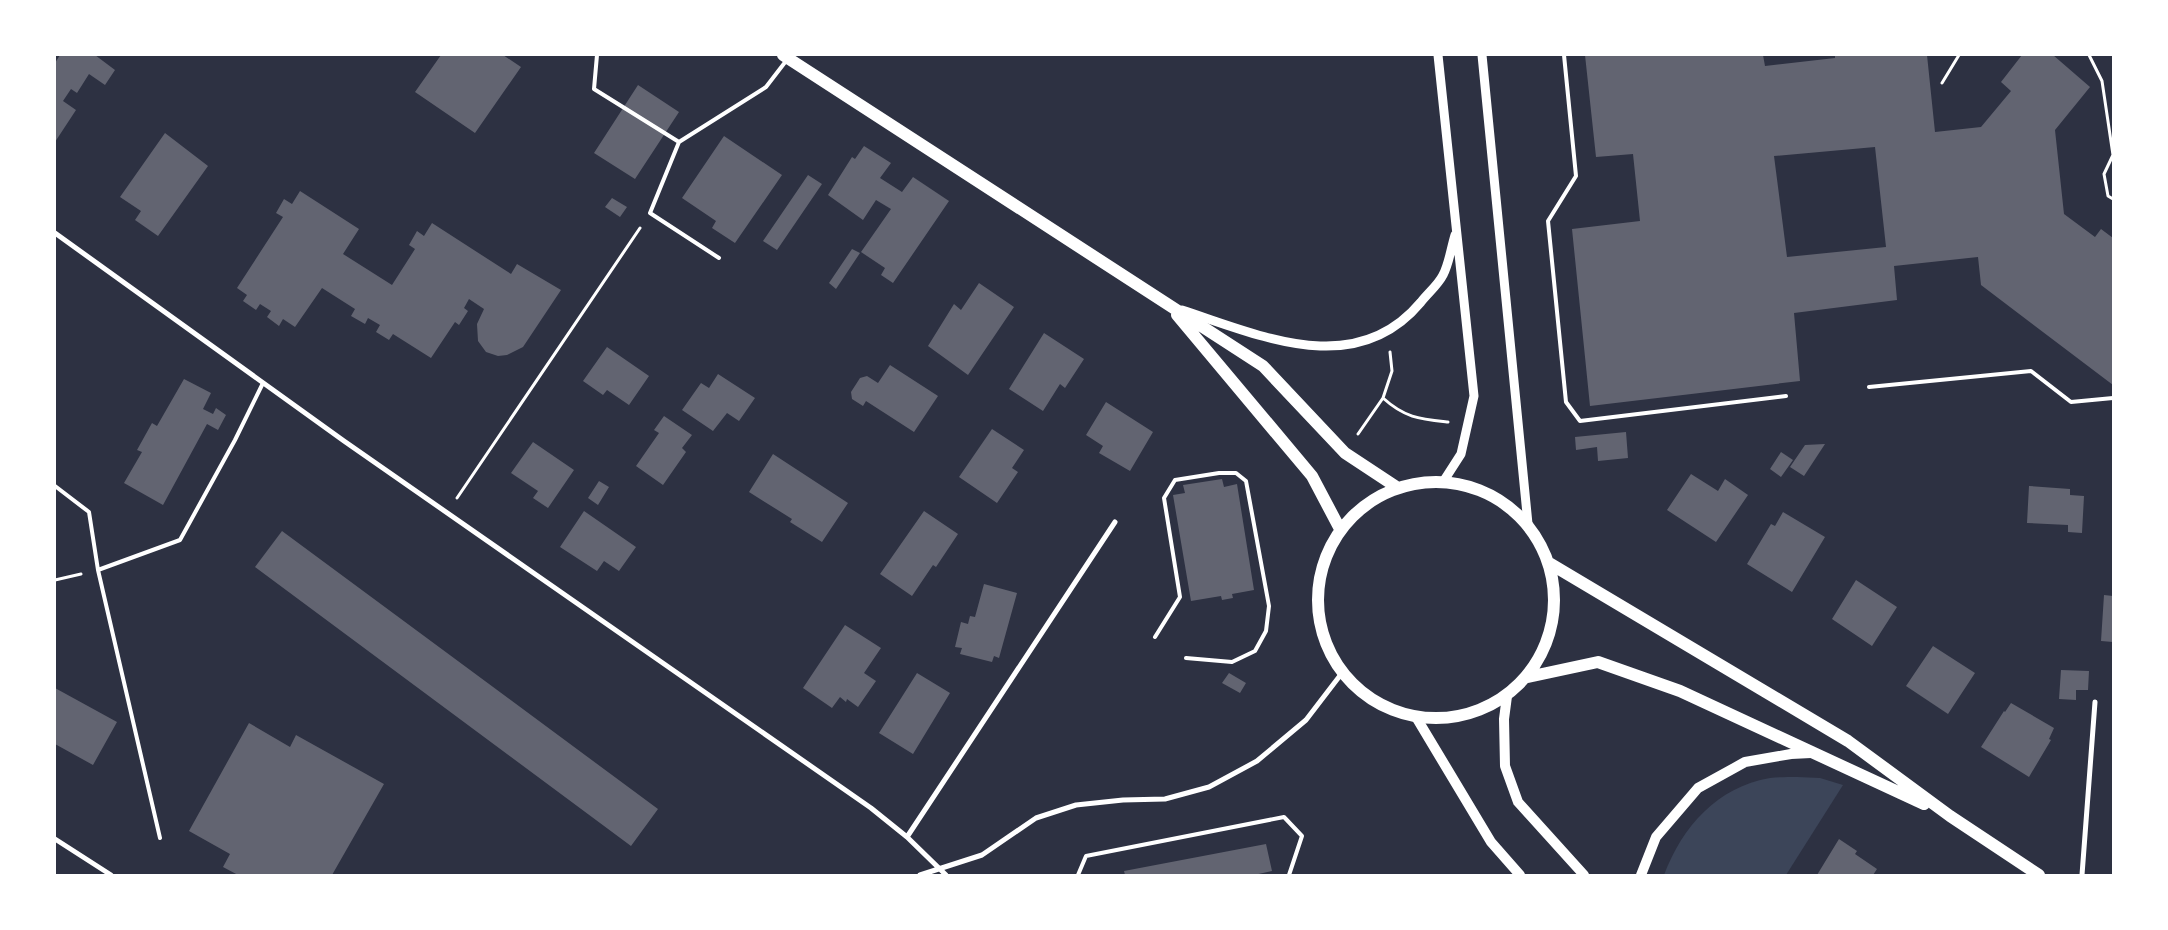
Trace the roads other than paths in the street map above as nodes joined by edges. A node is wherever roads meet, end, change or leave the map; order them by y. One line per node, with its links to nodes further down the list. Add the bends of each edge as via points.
1 (597, 55): 6 (lane, via 594,89)
2 (1438, 55): 7 (street)
3 (1482, 55): 19 (street)
4 (1564, 55): 13 (lane, via 1576,176 1548,221 1566,402 1580,421)
5 (785, 57): 6 (lane, via 766,87); 10 (main road)
6 (679, 142): 9 (lane, via 650,213)
7 (1456, 230): 10 (street, via 1443,275 1407,318 1383,334 1343,347 1305,346); 15 (street, via 1474,396 1461,454)
8 (55, 232): 11 (street)
9 (719, 258)
10 (1169, 305): 17 (main road, via 1263,366 1345,453); 20 (main road, via 1312,476)
11 (263, 383): 22 (lane, via 180,540); 32 (street, via 871,808)
12 (1869, 387): 14 (lane, via 2031,371 2071,402)
13 (1786, 396)
14 (2113, 398)
15 (1443, 482): 17 (main road, via 1420,482); 19 (main road, via 1475,488 1504,502)
16 (55, 486): 22 (lane, via 89,512)
17 (1398, 488): 20 (main road, via 1366,504)
18 (1115, 522): 32 (street)
19 (1528, 524): 21 (main road)
20 (1340, 529): 25 (main road, via 1323,564 1317,601 1324,639)
21 (1549, 563): 26 (main road, via 1555,593 1553,624 1544,652); 31 (main road, via 1848,741)
22 (98, 570): 33 (lane)
23 (1155, 637): 24 (lane, via 1180,597 1164,498 1175,480 1236,473 1246,481 1248,491 1269,606 1266,631 1255,651 1232,662)
24 (1186, 658)
25 (1342, 673): 29 (main road, via 1363,694 1388,709); 35 (street, via 1306,720 1257,761 1209,787 1165,799 1076,805 1036,818 982,855)
26 (1528, 677): 27 (main road); 30 (main road, via 1598,662 1680,691)
27 (1507, 696): 29 (main road, via 1479,711 1448,719); 42 (main road, via 1505,766 1518,802)
28 (2094, 702): 45 (street)
29 (1416, 717): 41 (main road, via 1491,842)
30 (1813, 752): 31 (main road); 43 (main road, via 1746,762 1698,788 1656,837)
31 (1950, 816): 44 (main road)
32 (906, 837): 35 (street)
33 (160, 838)
34 (55, 839): 36 (street)
35 (940, 869): 37 (street); 38 (street)
36 (111, 875)
37 (920, 875)
38 (946, 875)
39 (1078, 875): 40 (lane, via 1086,856 1284,817 1302,836)
40 (1289, 875)
41 (1520, 875)
42 (1584, 875)
43 (1641, 875)
44 (2039, 875)
45 (2082, 875)

